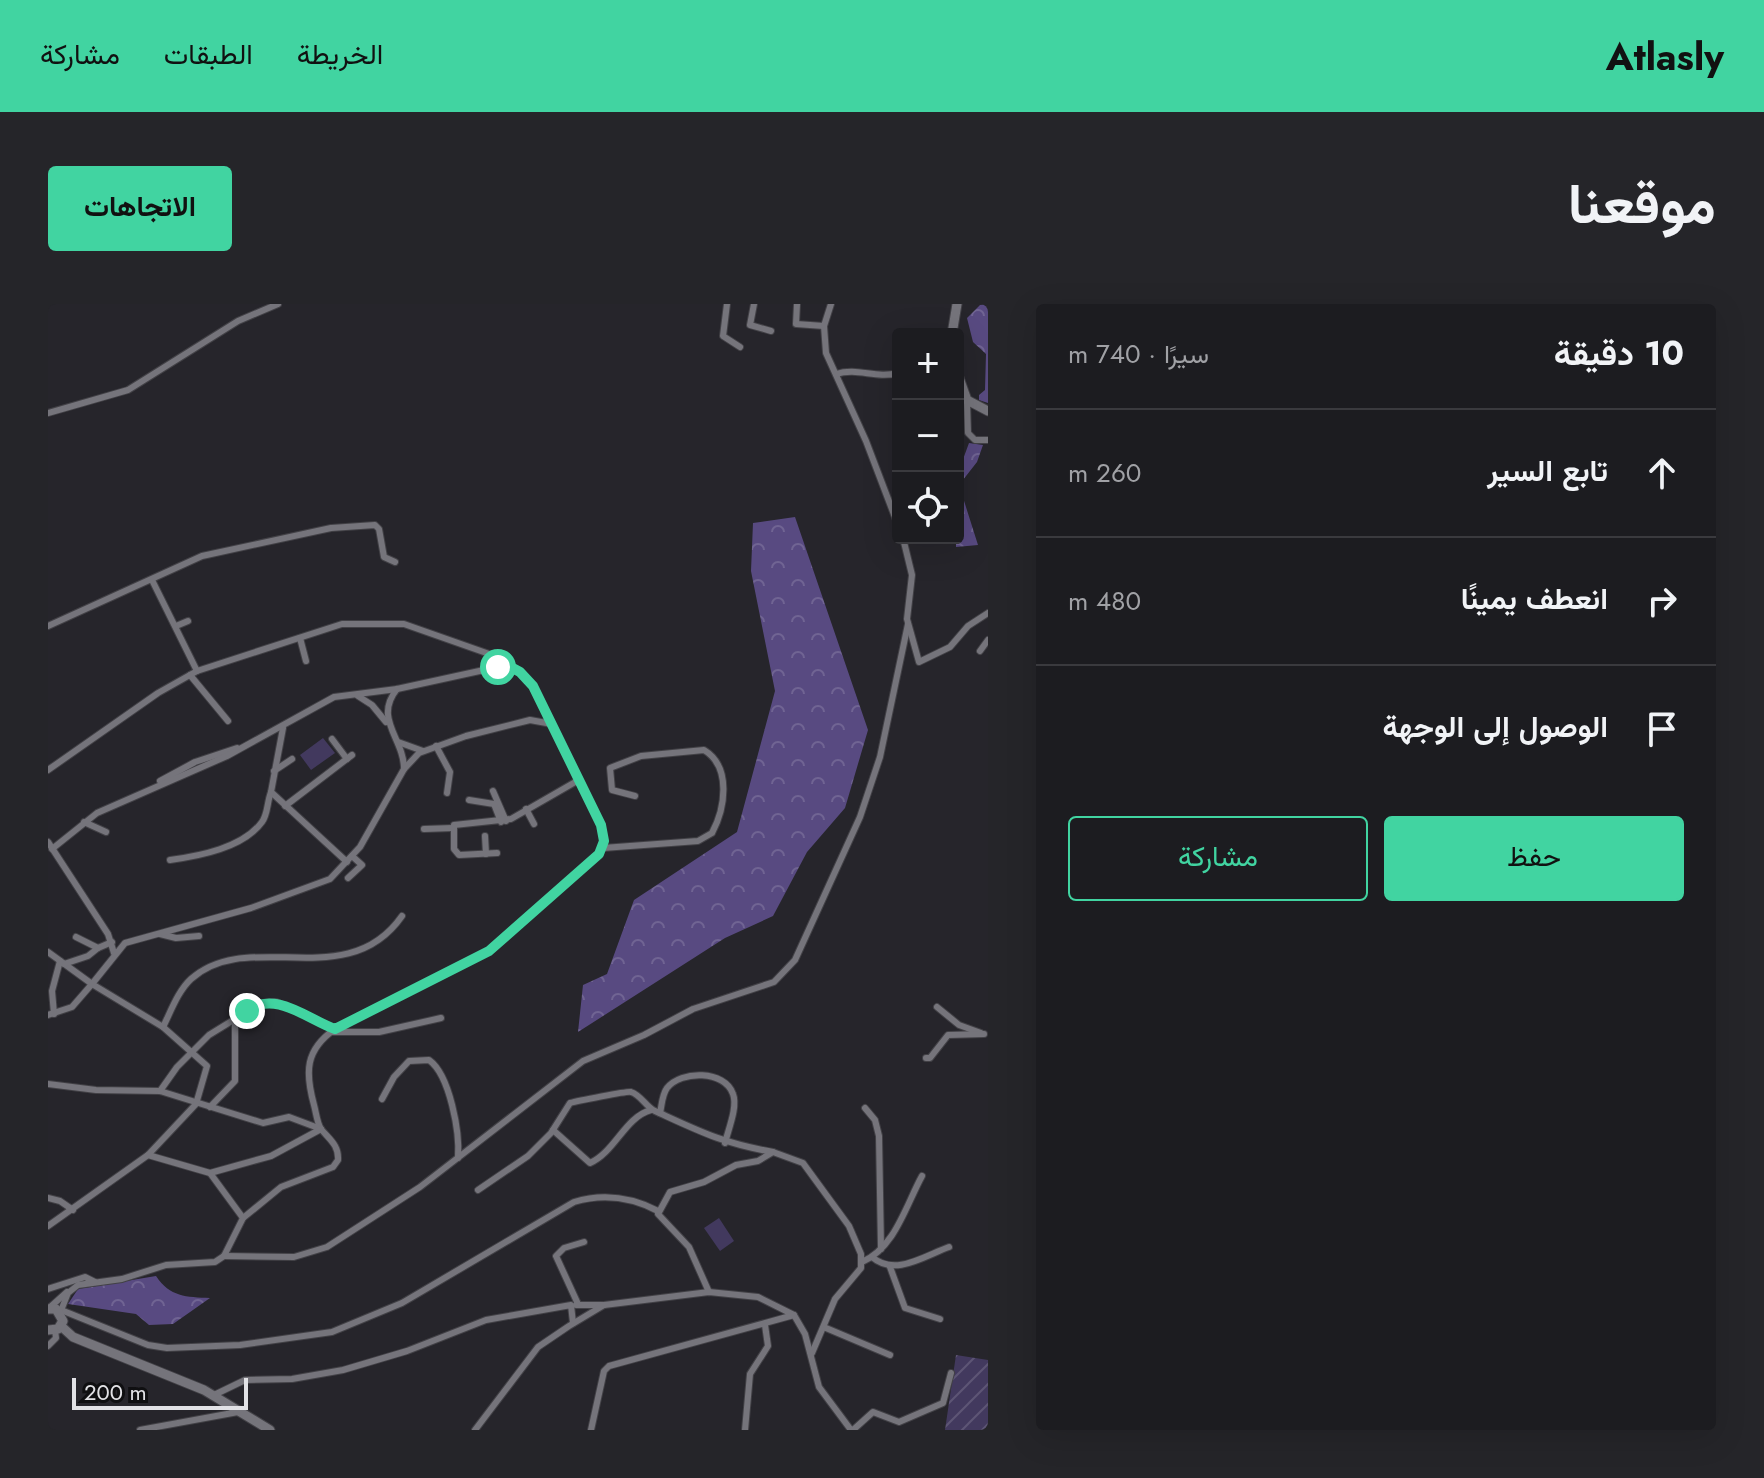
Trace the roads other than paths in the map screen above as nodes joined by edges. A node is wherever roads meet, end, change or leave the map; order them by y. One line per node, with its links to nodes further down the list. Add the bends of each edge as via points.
1 (278, 304): 16 (street, via 238,321 128,390)
2 (727, 304): 10 (street, via 723,336)
3 (754, 304): 9 (street, via 750,325)
4 (797, 304): 7 (street, via 796,324)
5 (831, 304): 7 (street)
6 (957, 304): 8 (street)
7 (824, 326): 11 (street, via 826,353)
8 (953, 328)
9 (771, 331)
10 (740, 347)
11 (836, 374): 12 (street, via 854,370 875,377); 18 (street)
12 (892, 374)
13 (964, 392): 14 (street)
14 (967, 400): 15 (street); 17 (street, via 968,433 975,440)
15 (988, 411)
16 (48, 413)
17 (988, 440)
18 (892, 510)
19 (904, 544): 24 (street, via 912,575)
20 (395, 562): 21 (street, via 384,557 379,529 364,524 220,551)
21 (152, 580): 25 (street); 26 (street)
22 (988, 613): 24 (street, via 950,647 922,662)
23 (188, 621): 26 (street)
24 (908, 624): 101 (street, via 880,757 860,817 786,973 583,1061)
25 (48, 626)
26 (176, 626): 32 (street)
27 (300, 638): 30 (street); 31 (street, via 342,624 392,622 495,656); 32 (street)
28 (988, 640): 29 (street)
29 (980, 651)
30 (306, 661)
31 (507, 665): 33 (street); 37 (street, via 533,686)
32 (194, 673): 35 (street); 45 (street)
33 (397, 689): 34 (street); 36 (street)
34 (358, 696): 36 (street); 38 (street, via 334,697)
35 (228, 721)
36 (386, 722): 40 (street)
37 (552, 724): 41 (street, via 530,720); 47 (street)
38 (283, 728): 46 (street); 56 (street)
39 (332, 739): 53 (street, via 350,757)
40 (398, 742): 42 (street); 44 (street)
41 (436, 746): 42 (street); 50 (street, via 450,772)
42 (423, 751): 44 (street)
43 (292, 759): 46 (street)
44 (404, 769): 66 (street, via 379,818)
45 (48, 770)
46 (274, 771): 49 (street)
47 (577, 781): 54 (street); 63 (street, via 601,825)
48 (493, 791): 55 (street)
49 (271, 792): 53 (street); 67 (street, via 262,822 240,839 202,856)
50 (447, 793)
51 (635, 796): 63 (street, via 612,790 610,768 641,756 704,750 717,766 724,801 712,833 698,841)
52 (469, 800): 55 (street, via 494,804)
53 (285, 806): 66 (street)
54 (526, 809): 55 (street); 57 (street)
55 (503, 821): 58 (street, via 456,823)
56 (84, 822): 60 (street); 62 (street)
57 (534, 824)
58 (453, 828): 59 (street); 65 (street, via 456,852)
59 (424, 829)
60 (106, 832)
61 (485, 836): 65 (street)
62 (50, 845): 73 (street)
63 (603, 848): 84 (street, via 489,951)
64 (497, 853): 65 (street)
65 (486, 854)
66 (349, 859): 68 (street, via 362,865); 70 (street, via 318,884)
67 (170, 860)
68 (348, 878)
69 (402, 916): 83 (street, via 389,934 364,949 305,959 248,959 203,971 180,992)
70 (160, 934): 71 (street); 76 (street, via 125,943)
71 (199, 936)
72 (76, 937): 74 (street)
73 (112, 942): 74 (street); 76 (street)
74 (98, 948): 77 (street)
75 (48, 952): 77 (street)
76 (114, 953): 78 (street)
77 (62, 962): 78 (street); 80 (street)
78 (92, 984): 80 (street, via 72,1007); 83 (street)
79 (937, 1007): 85 (street, via 959,1025)
80 (51, 1014)
81 (441, 1018): 84 (street, via 379,1032)
82 (235, 1022): 84 (street, via 250,1009 276,1002); 86 (street, via 209,1035); 92 (street, via 235,1081)
83 (163, 1027): 86 (street)
84 (332, 1031): 96 (street, via 308,1060)
85 (986, 1035): 87 (street, via 948,1035)
86 (193, 1053): 89 (street); 91 (street, via 207,1066)
87 (926, 1058)
88 (48, 1084): 89 (street)
89 (160, 1091): 91 (street)
90 (382, 1099): 101 (street, via 409,1061 434,1063 446,1082)
91 (197, 1102): 92 (street); 100 (street)
92 (210, 1107): 96 (street, via 263,1123 289,1117)
93 (865, 1108): 112 (street, via 879,1136)
94 (651, 1110): 95 (street); 97 (street, via 634,1093 623,1091 570,1103); 97 (street, via 639,1115 590,1163)
95 (660, 1113): 98 (street); 98 (street, via 666,1090 681,1078 697,1075 723,1082 734,1100)
96 (321, 1129): 102 (street, via 271,1156); 108 (street, via 336,1146 336,1164 281,1187)
97 (553, 1130): 104 (street, via 528,1156)
98 (725, 1143): 99 (street)
99 (773, 1152): 107 (street, via 674,1189); 115 (street, via 803,1163 857,1239)
100 (148, 1155): 102 (street); 106 (street)
101 (458, 1158): 113 (street, via 327,1247 294,1257)
102 (210, 1173): 108 (street)
103 (922, 1176): 112 (street)
104 (478, 1190)
105 (48, 1198): 106 (street)
106 (73, 1210): 109 (street)
107 (658, 1211): 120 (street, via 689,1247); 124 (street, via 620,1198 574,1202 402,1303 352,1326 308,1337 167,1348)
108 (243, 1218): 113 (street)
109 (48, 1226)
110 (584, 1242): 121 (street, via 556,1256)
111 (949, 1247): 116 (street)
112 (881, 1249): 114 (street)
113 (224, 1256): 117 (street, via 215,1262 166,1265)
114 (872, 1257): 115 (street); 116 (street)
115 (862, 1262): 129 (street, via 835,1299)
116 (890, 1267): 126 (street, via 905,1308)
117 (95, 1282): 118 (street); 119 (street, via 85,1277)
118 (73, 1288): 123 (street); 124 (street)
119 (48, 1289)
120 (709, 1292): 122 (street); 125 (street, via 758,1297)
121 (574, 1305): 122 (street); 127 (street); 135 (street, via 486,1320 343,1370 245,1380)
122 (604, 1305): 127 (street)
123 (48, 1309): 124 (street)
124 (60, 1312): 130 (street)
125 (794, 1315): 128 (street); 132 (street)
126 (940, 1319)
127 (573, 1323): 139 (street, via 538,1347)
128 (765, 1325): 140 (street, via 609,1366); 141 (street, via 768,1346 750,1374)
129 (826, 1328): 132 (street); 133 (street)
130 (55, 1329): 131 (street, via 56,1338); 135 (street)
131 (48, 1346)
132 (811, 1355): 142 (street, via 819,1387)
133 (890, 1355)
134 (951, 1373): 142 (street, via 943,1403 899,1422 873,1412)
135 (214, 1395): 136 (street)
136 (242, 1412): 137 (street); 138 (street)
137 (140, 1430)
138 (270, 1430)
139 (475, 1430)
140 (591, 1430)
141 (745, 1430)
142 (852, 1430)

